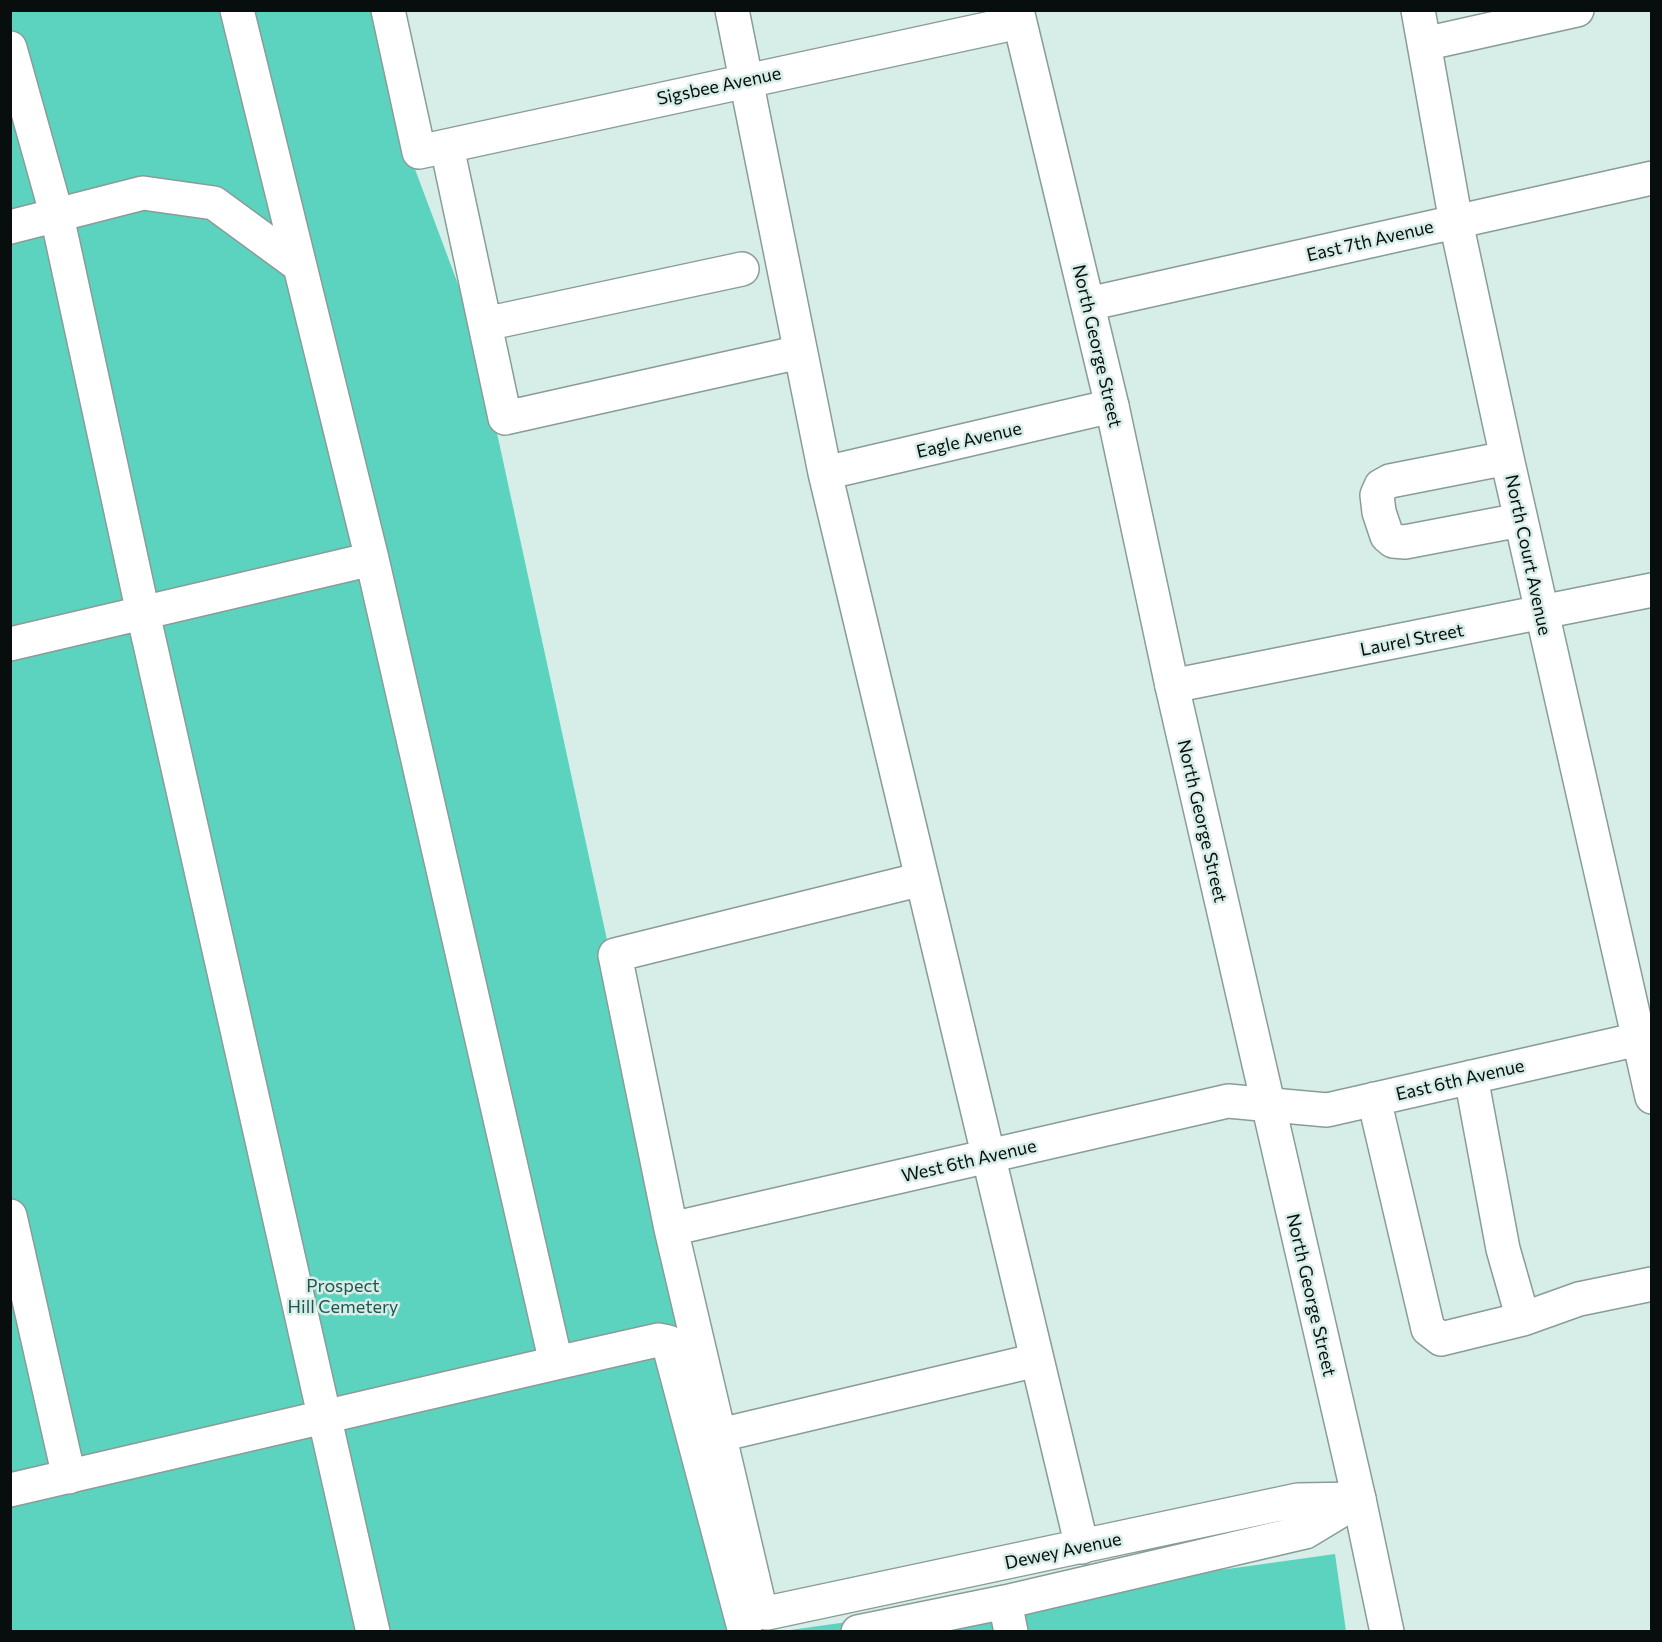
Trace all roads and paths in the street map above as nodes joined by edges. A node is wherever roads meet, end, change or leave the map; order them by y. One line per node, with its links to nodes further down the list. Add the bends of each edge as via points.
1 (237, 10): 15 (street)
2 (388, 10): 10 (street)
3 (732, 10): 9 (street)
4 (1418, 10): 7 (street, North Court Avenue)
5 (1562, 12): 7 (street)
6 (1018, 16): 9 (street, Sigsbee Avenue); 17 (street, North George Street)
7 (1424, 44): 13 (street, North Court Avenue)
8 (10, 48): 12 (street)
9 (748, 80): 10 (street, Sigsbee Avenue); 19 (street)
10 (433, 150): 18 (street)
11 (1652, 178): 13 (street, East 7th Avenue)
12 (57, 216): 14 (street); 15 (street, via 143,193 214,203); 26 (street)
13 (1456, 222): 17 (street, East 7th Avenue); 21 (street, North Court Avenue)
14 (10, 227)
15 (300, 266): 24 (street)
16 (742, 269): 18 (street)
17 (1088, 304): 20 (street, North George Street)
18 (486, 324): 19 (street, via 506,418)
19 (800, 352): 22 (street)
20 (1112, 406): 22 (street, Eagle Avenue); 29 (street, North George Street)
21 (1507, 458): 23 (street, North Court Avenue); 23 (street, via 1390,481 1381,486 1377,495 1379,512 1388,536 1393,541 1405,542)
22 (825, 474): 30 (street)
23 (1520, 520): 27 (street, North Court Avenue)
24 (372, 559): 26 (street); 42 (street)
25 (1652, 590): 27 (street, Laurel Street)
26 (143, 613): 28 (street); 43 (street)
27 (1540, 614): 29 (street, Laurel Street); 31 (street, North Court Avenue)
28 (10, 644)
29 (1172, 686): 35 (street, North George Street)
30 (922, 879): 36 (street); 38 (street, via 615,955)
31 (1645, 1038): 32 (street, East 6th Avenue); 33 (street, North Court Avenue)
32 (1471, 1077): 34 (street, East 6th Avenue); 40 (street, via 1503,1249)
33 (1652, 1097)
34 (1374, 1099): 35 (street, East 6th Avenue, via 1327,1110); 40 (street, via 1428,1329 1441,1339)
35 (1267, 1105): 36 (street, West 6th Avenue, via 1228,1101); 47 (street, North George Street)
36 (988, 1156): 38 (street, West 6th Avenue); 41 (street)
37 (10, 1216): 45 (street)
38 (671, 1229): 44 (street)
39 (1652, 1284): 40 (street, via 1579,1299)
40 (1523, 1319)
41 (1037, 1360): 44 (street); 48 (street)
42 (556, 1363): 43 (street); 50 (street, via 658,1340 668,1342)
43 (323, 1417): 45 (street); 51 (street)
44 (720, 1436): 50 (street, via 759,1604)
45 (69, 1477): 46 (street)
46 (10, 1490)
47 (1359, 1499): 48 (street, Dewey Avenue, via 1298,1500); 49 (street, via 1305,1533); 53 (street, North George Street)
48 (1082, 1547): 50 (street, Dewey Avenue)
49 (1008, 1617): 52 (street)
50 (756, 1622)
51 (373, 1632)
52 (858, 1632)
53 (1387, 1632)

